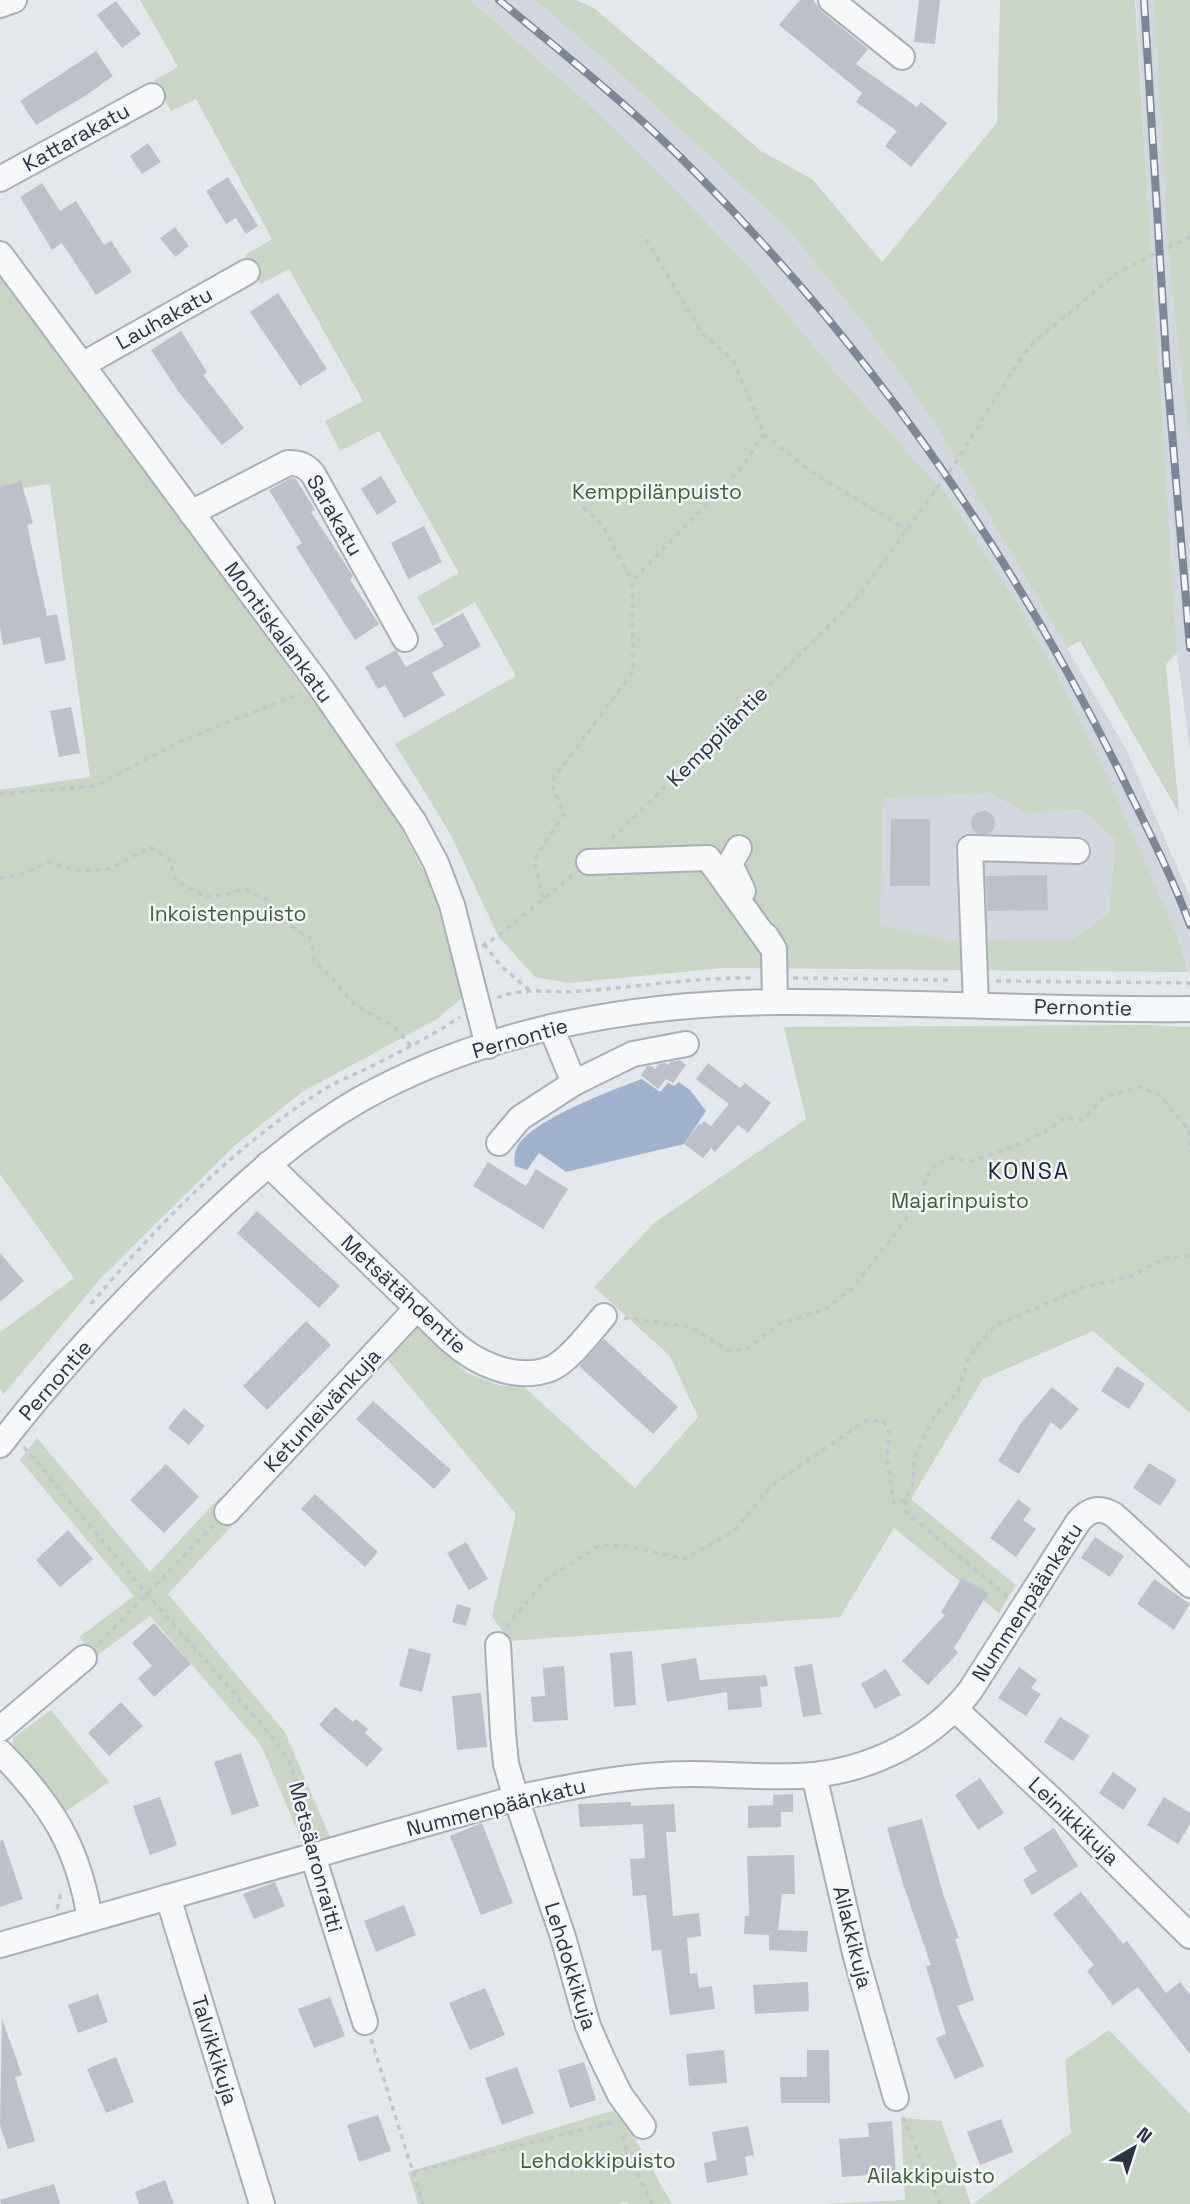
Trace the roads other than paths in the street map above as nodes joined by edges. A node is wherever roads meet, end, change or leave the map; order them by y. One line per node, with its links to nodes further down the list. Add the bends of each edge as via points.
1 (14, 0): 3 (street)
2 (831, 0): 4 (street)
3 (0, 5)
4 (902, 57)
5 (152, 96): 6 (street, Kattarakatu)
6 (0, 179)
7 (0, 254): 9 (street, Montiskalankatu)
8 (247, 272): 9 (street, Lauhakatu)
9 (82, 365): 10 (street, Montiskalankatu)
10 (191, 513): 11 (street, Sarakatu, via 288,463 307,466); 21 (street, Montiskalankatu, via 319,685 420,832 452,905)
11 (405, 639)
12 (738, 848): 15 (street, via 730,864)
13 (1077, 851): 17 (street, via 971,848)
14 (589, 862): 15 (street, via 708,858)
15 (774, 950): 16 (street)
16 (775, 1002): 17 (street, Pernontie); 19 (street, Pernontie, via 643,1011)
17 (976, 1006): 18 (street, Pernontie)
18 (1183, 1009)
19 (551, 1027): 21 (street, Pernontie); 22 (street)
20 (685, 1044): 22 (street, via 634,1054)
21 (488, 1046): 24 (street, Pernontie, via 359,1100)
22 (574, 1083): 23 (street, via 520,1118)
23 (499, 1143)
24 (268, 1164): 25 (street, Metsätähdentie); 27 (street, Pernontie, via 148,1278)
25 (417, 1308): 26 (street, Metsätähdentie, via 481,1363 524,1372 550,1369 563,1361); 28 (street, Ketunleivänkuja)
26 (604, 1317)
27 (4, 1430)
28 (227, 1512)
29 (1190, 1586): 32 (street, Nummenpäänkatu, via 1114,1515 1094,1509 1086,1513)
30 (498, 1645): 36 (street, Lehdokkikuja, via 506,1764)
31 (84, 1658): 33 (street)
32 (955, 1709): 35 (street, Nummenpäänkatu, via 895,1753); 40 (street, Leinikkikuja)
33 (0, 1729)
34 (0, 1752): 39 (street, via 62,1828 82,1881)
35 (814, 1775): 36 (street, Nummenpäänkatu, via 639,1776); 43 (street, Ailakkikuja, via 856,1957)
36 (516, 1798): 37 (street, Nummenpäänkatu); 44 (street, Lehdokkikuja, via 588,2026 625,2101)
37 (313, 1856): 38 (street, Nummenpäänkatu); 42 (street, Metsäaronraitti)
38 (168, 1897): 39 (street, Nummenpäänkatu); 45 (street, Talvikkikuja)
39 (90, 1919): 41 (street, Nummenpäänkatu)
40 (1190, 1936)
41 (0, 1945)
42 (365, 2022)
43 (896, 2098)
44 (633, 2130)
45 (262, 2204)

